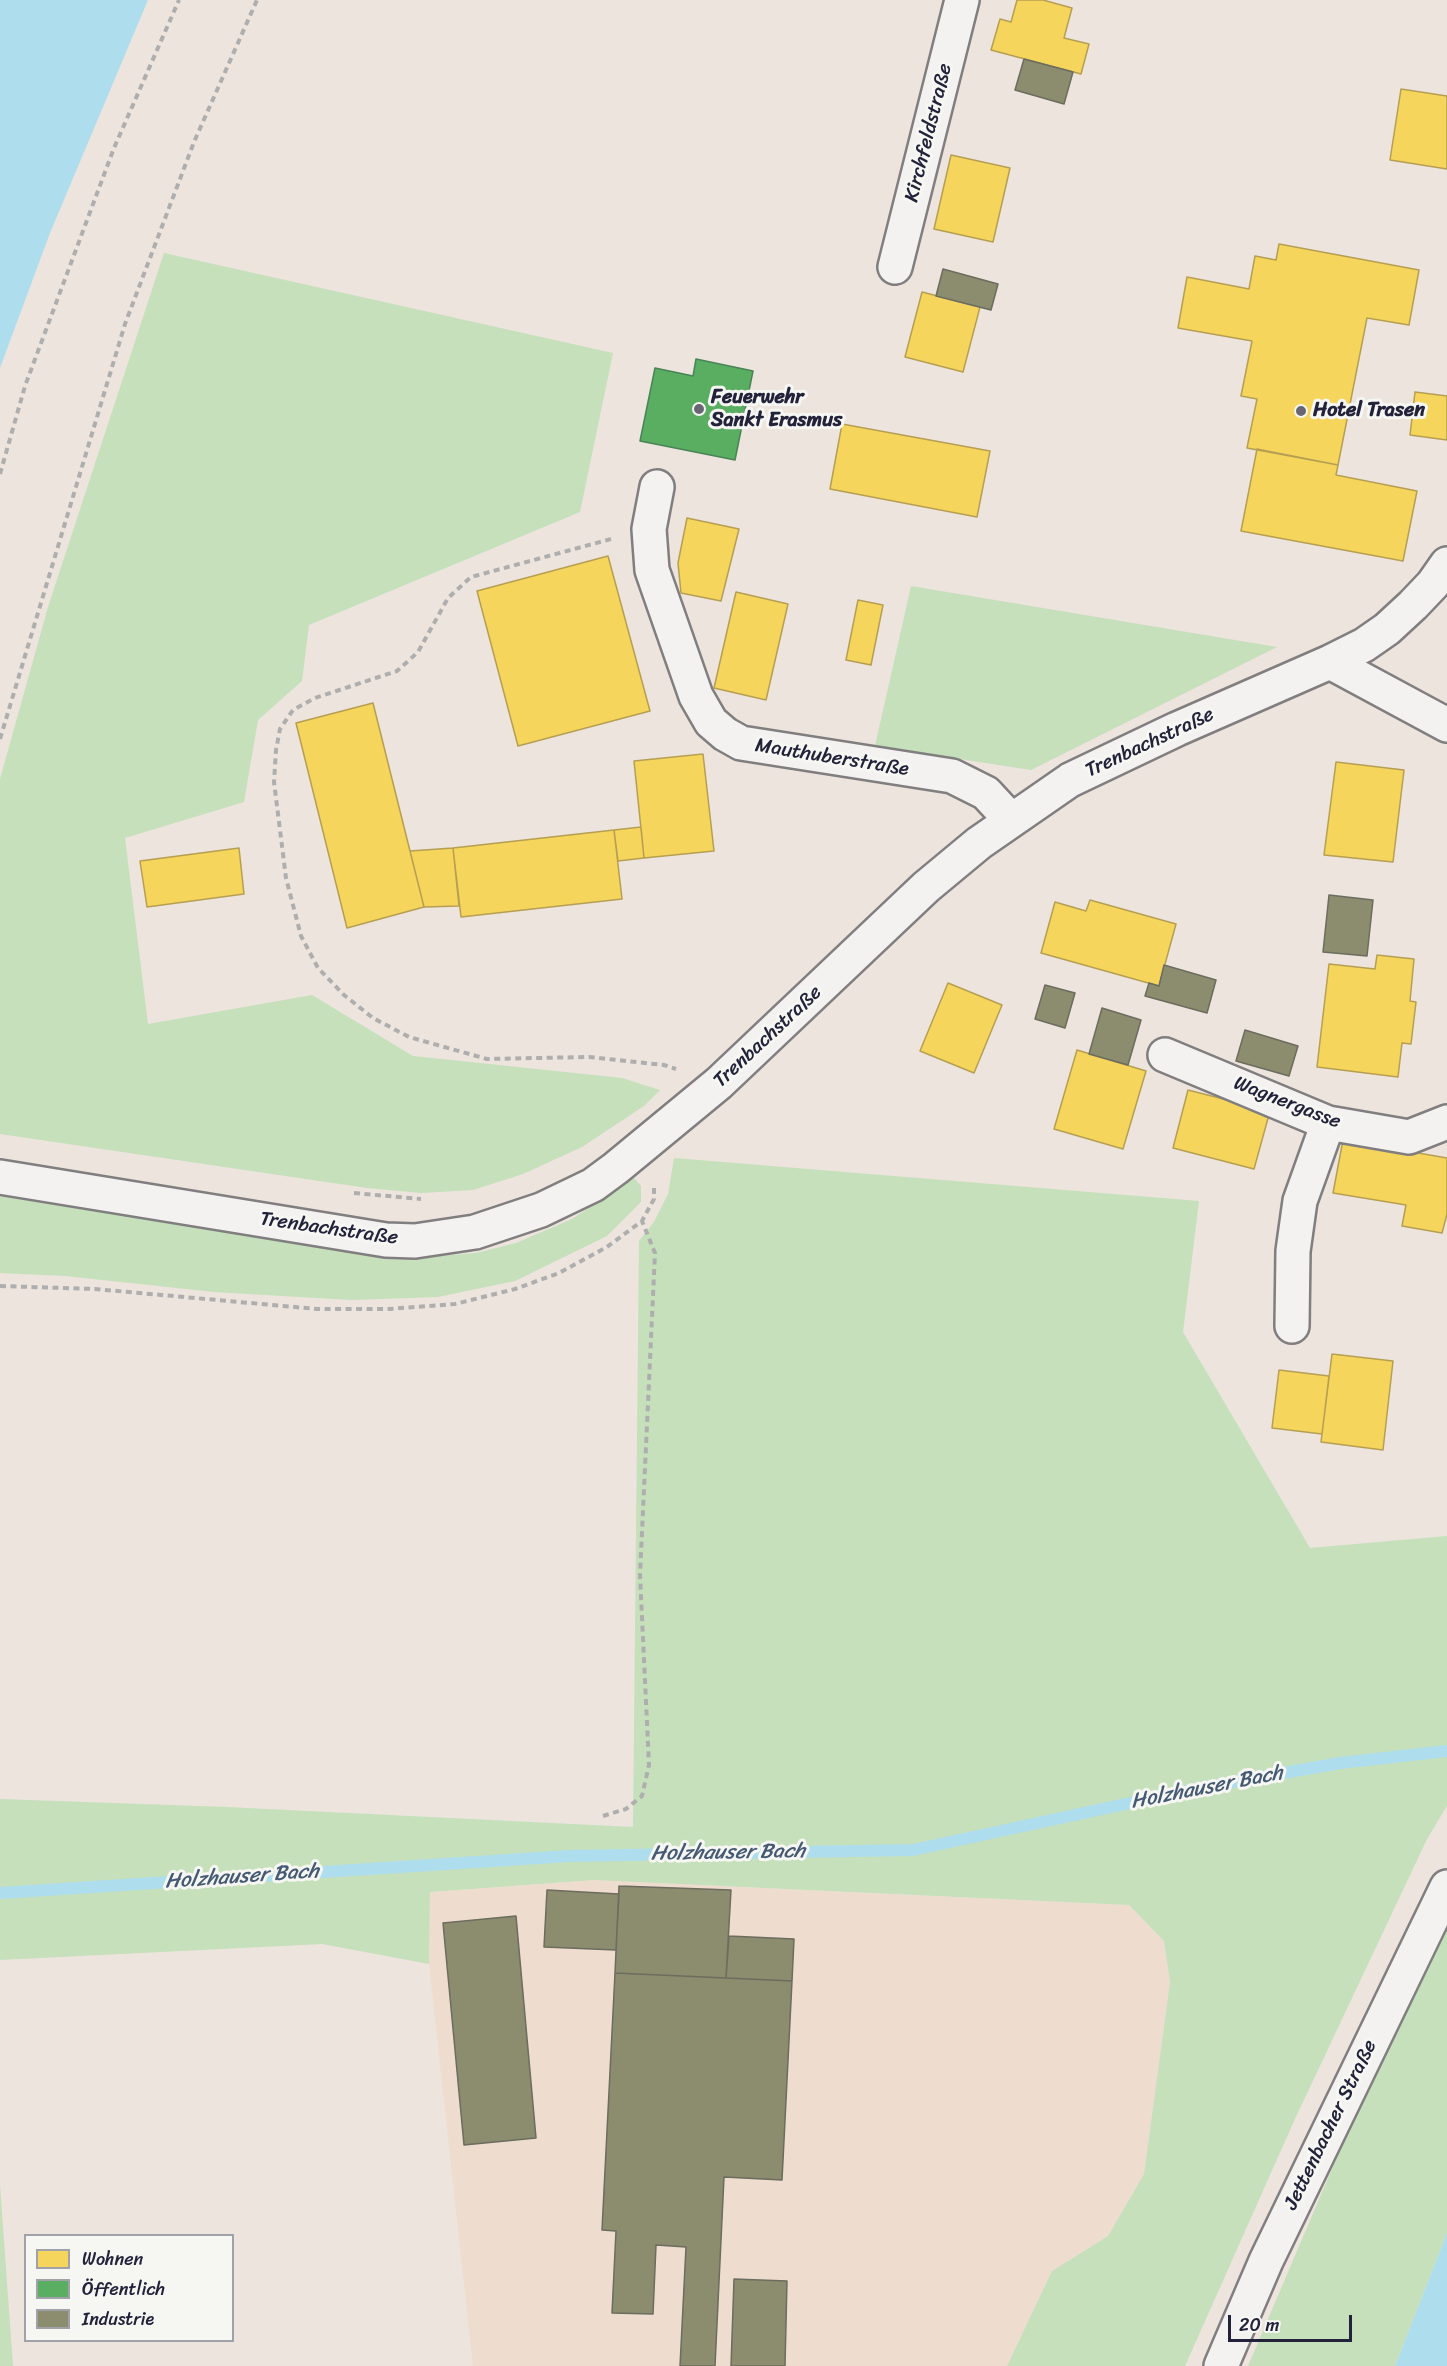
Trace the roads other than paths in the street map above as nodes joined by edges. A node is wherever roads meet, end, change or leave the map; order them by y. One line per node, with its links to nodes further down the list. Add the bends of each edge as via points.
1 (962, 0): 2 (street, Kirchfeldstraße)
2 (895, 267)
3 (657, 487): 7 (street, Mauthuberstraße, via 649,529 652,570 696,696 711,722 741,743 952,776 986,792)
4 (1447, 564): 5 (street, Trenbachstraße, via 1433,584 1387,629)
5 (1330, 662): 6 (street); 7 (street, Trenbachstraße, via 1070,780)
6 (1447, 725)
7 (1011, 820): 11 (street, Trenbachstraße, via 926,887 719,1083 640,1150 593,1185 541,1210 475,1232 386,1240)
8 (1165, 1055): 10 (street, Wagnergasse)
9 (1447, 1122): 10 (street, Wagnergasse, via 1409,1137)
10 (1328, 1123): 12 (street, via 1300,1201 1293,1251)
11 (0, 1177)
12 (1292, 1326)
13 (1447, 1887): 14 (street, Jettenbacher Straße, via 1266,2261)
14 (1221, 2366)

